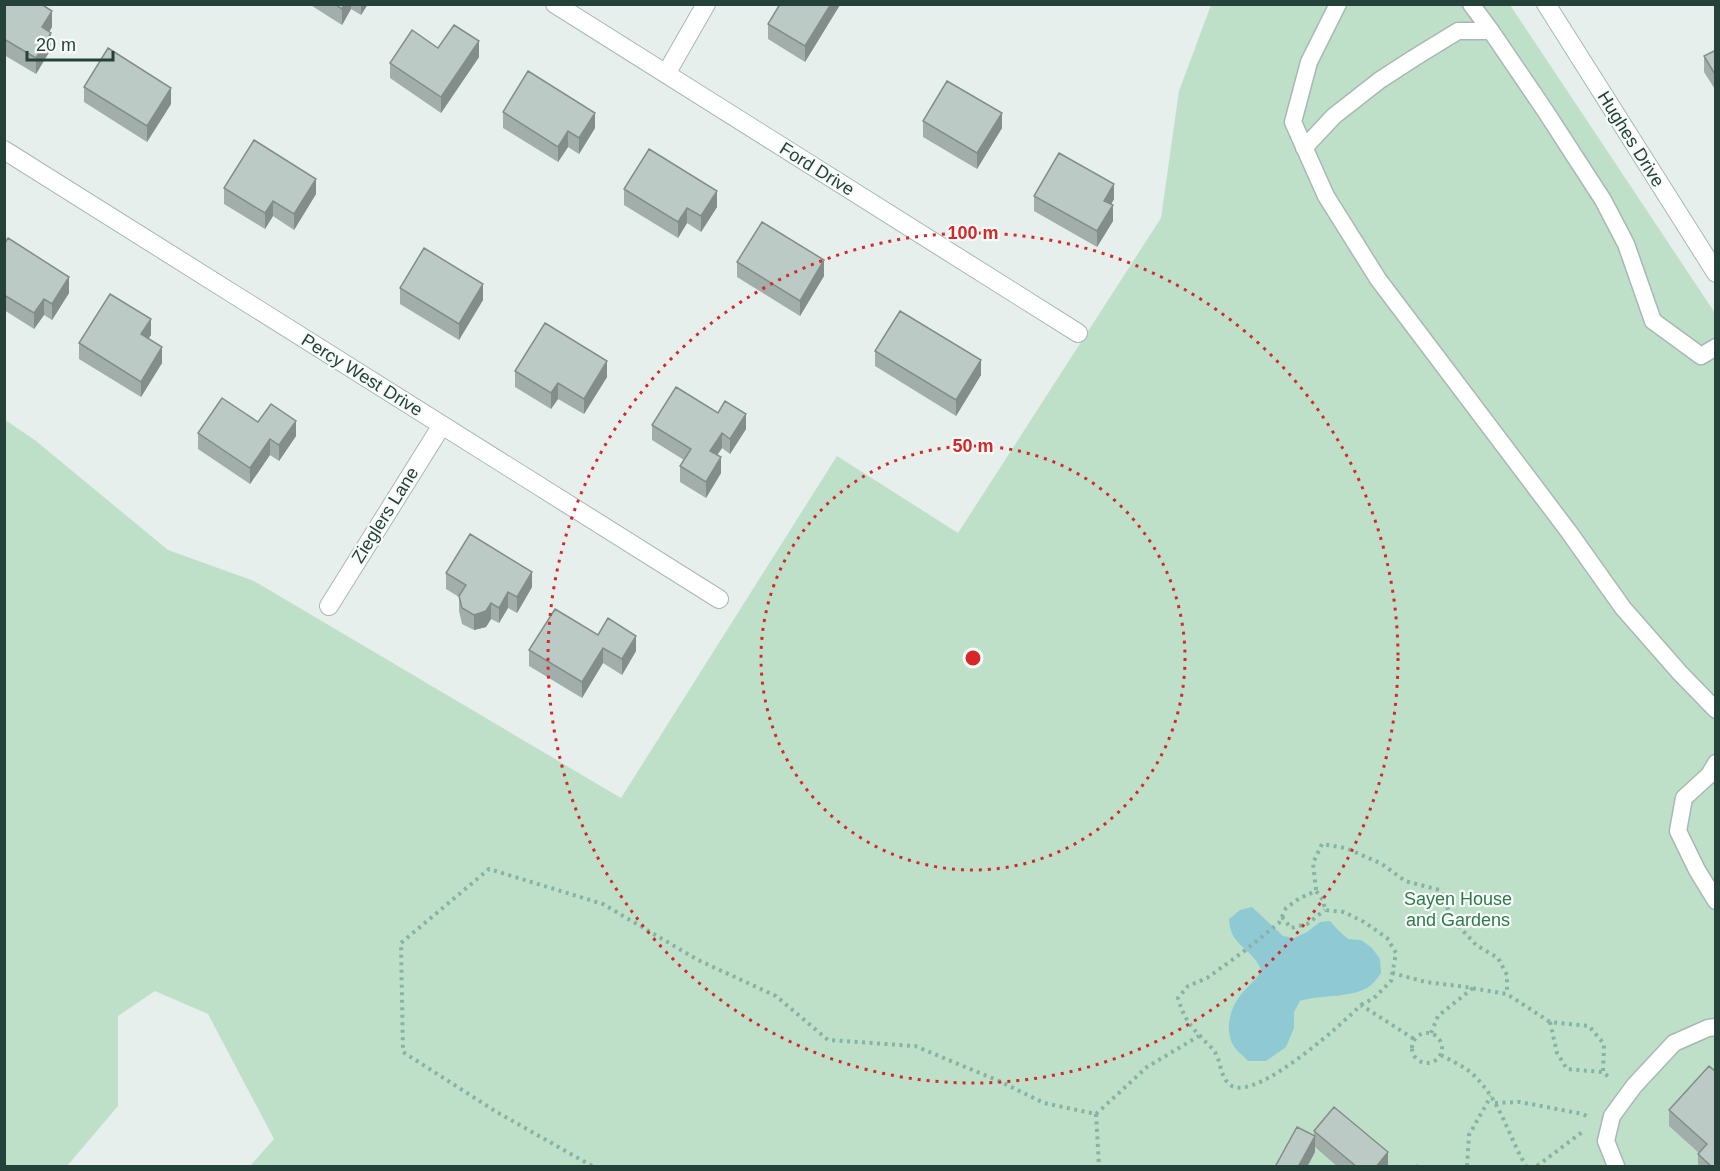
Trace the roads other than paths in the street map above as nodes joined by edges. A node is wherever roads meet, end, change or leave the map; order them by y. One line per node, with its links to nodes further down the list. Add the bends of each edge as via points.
1 (555, 4): 7 (street, Ford Drive)
2 (706, 4): 7 (street)
3 (1338, 4): 8 (lane, via 1310,62 1293,122)
4 (1471, 4): 6 (lane)
5 (1546, 4): 10 (street, Hughes Drive)
6 (1491, 31): 8 (lane, via 1458,31 1414,58 1334,116); 12 (lane, via 1603,200 1626,244 1653,321 1701,356)
7 (666, 74): 11 (street, Ford Drive)
8 (1305, 148): 16 (lane, via 1326,196 1378,279 1623,608)
9 (4, 150): 13 (street, Percy West Drive)
10 (1716, 273)
11 (1078, 333)
12 (1716, 348)
13 (442, 425): 14 (street, Percy West Drive); 15 (street, Zieglers Lane)
14 (719, 599)
15 (328, 606)
16 (1716, 710)
17 (1716, 763): 18 (lane, via 1684,798 1678,831)
18 (1716, 901)
19 (1716, 1027): 20 (lane, via 1674,1043 1605,1119 1606,1141)
20 (1616, 1167)

